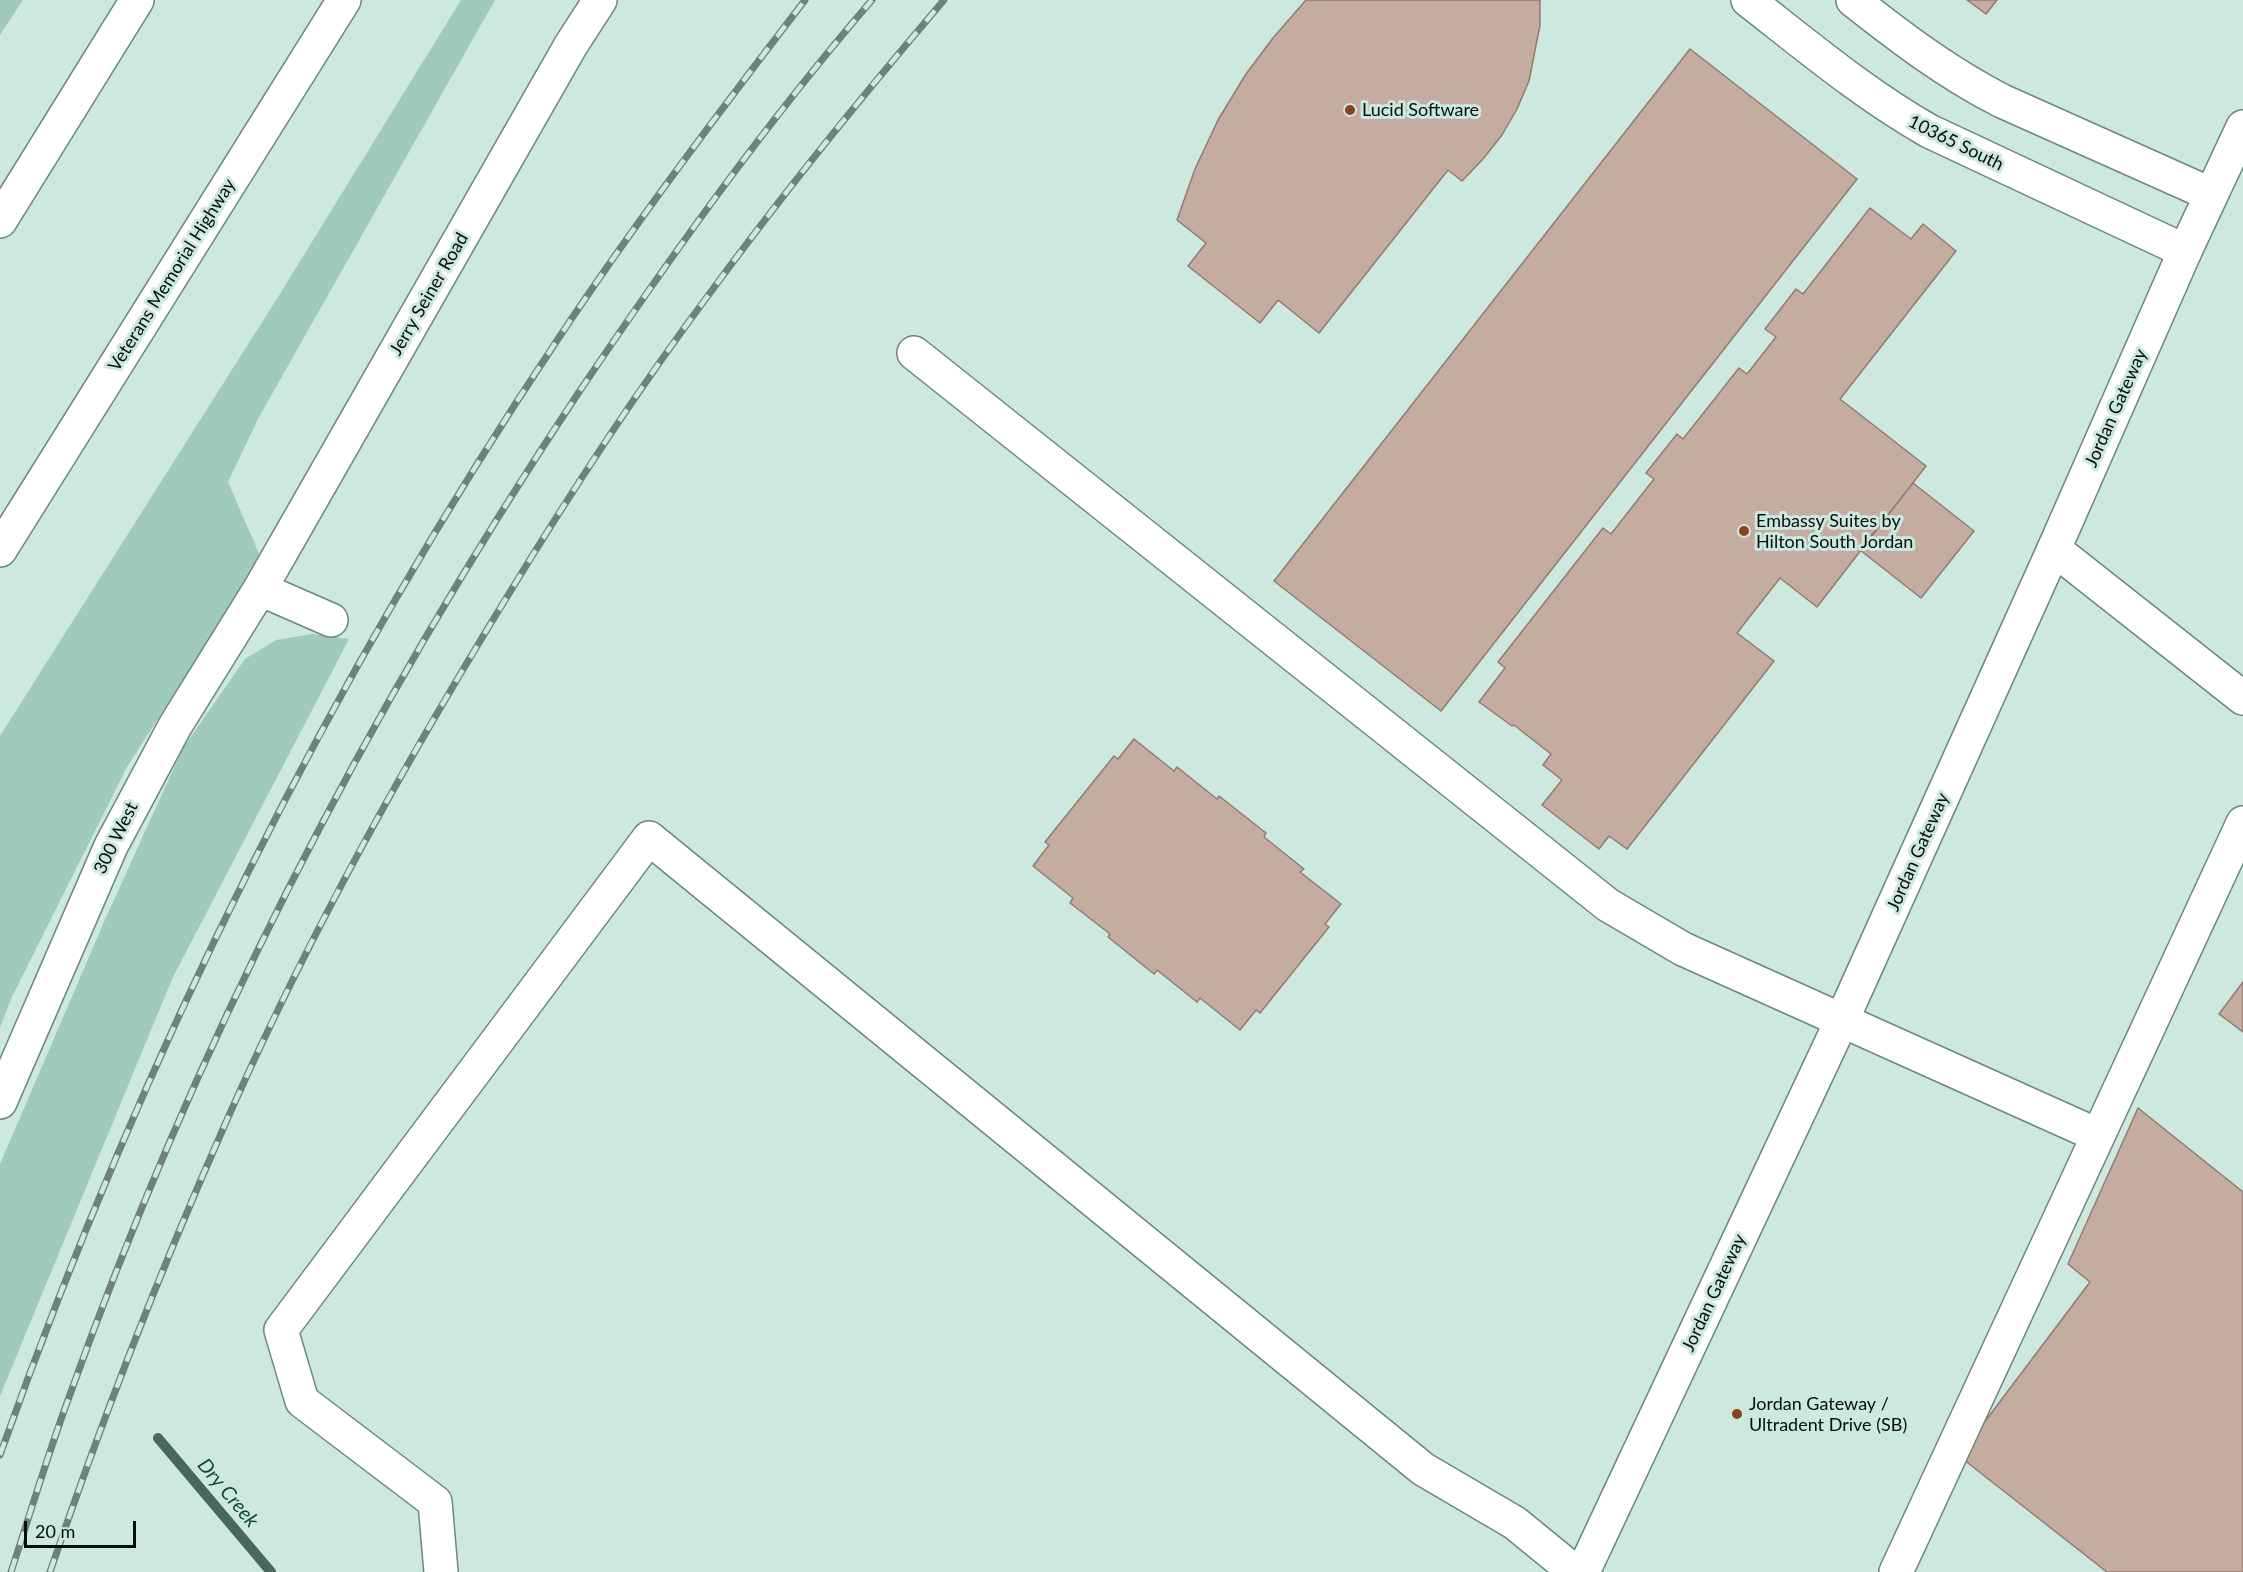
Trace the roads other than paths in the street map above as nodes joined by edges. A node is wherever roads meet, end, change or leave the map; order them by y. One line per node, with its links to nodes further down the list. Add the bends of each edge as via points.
1 (137, 0): 8 (main road)
2 (344, 0): 12 (main road, Veterans Memorial Highway)
3 (600, 0): 13 (main road, Jerry Seiner Road)
4 (1748, 0): 9 (main road, 10365 South, via 1884,105 1929,131)
5 (1852, 0): 7 (main road, via 1915,49 1975,87)
6 (2243, 127): 7 (main road, Jordan Gateway)
7 (2210, 194): 9 (main road, Jordan Gateway)
8 (0, 221)
9 (2185, 251): 11 (main road, Jordan Gateway)
10 (914, 353): 17 (main road, via 1608,904 1683,949)
11 (2054, 549): 15 (main road); 17 (main road, Jordan Gateway)
12 (0, 550)
13 (260, 589): 14 (main road); 18 (main road, 300 West, via 175,726 111,846)
14 (331, 620)
15 (2243, 698)
16 (2243, 823): 19 (main road)
17 (1842, 1020): 19 (main road); 22 (main road, Jordan Gateway)
18 (0, 1102)
19 (2097, 1135): 23 (main road)
20 (441, 1572): 21 (main road, via 435,1502 302,1401 281,1330 649,838 1423,1469 1515,1523)
21 (1575, 1572)
22 (1583, 1572)
23 (1896, 1572)

